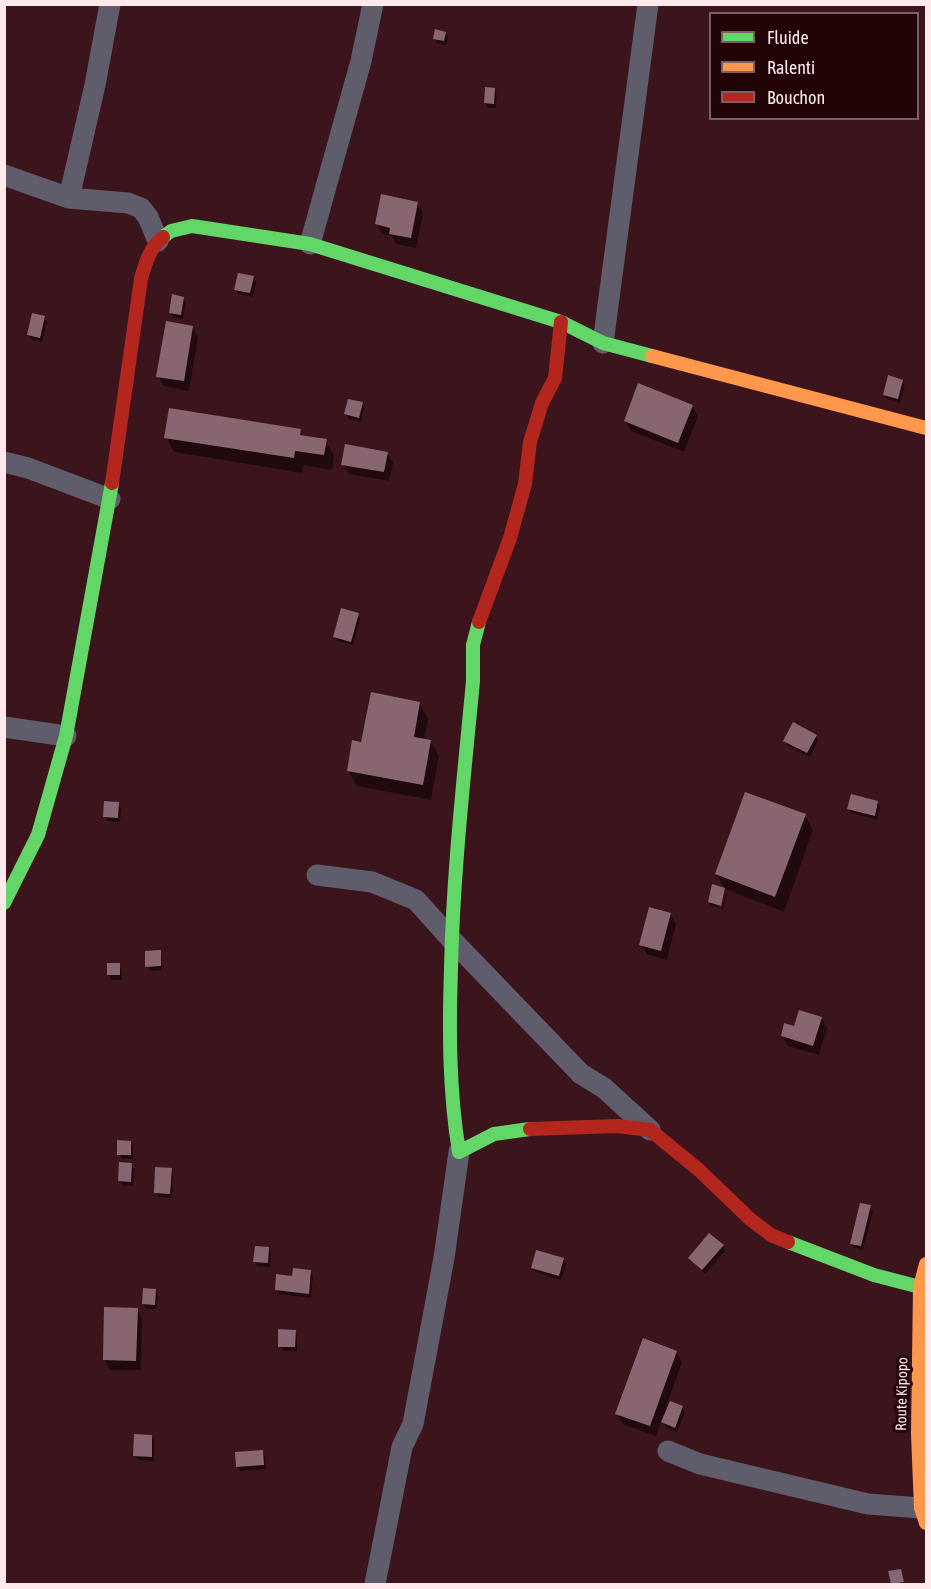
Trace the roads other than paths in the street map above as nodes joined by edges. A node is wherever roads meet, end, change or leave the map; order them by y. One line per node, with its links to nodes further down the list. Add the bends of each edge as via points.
1 (110, 4): 5 (street)
2 (373, 4): 7 (street)
3 (648, 4): 9 (street)
4 (4, 175): 5 (street)
5 (69, 198): 6 (street, via 128,203 141,208)
6 (158, 241): 7 (street, via 171,231 192,226); 12 (street, via 141,279)
7 (310, 244): 8 (street)
8 (561, 322): 9 (street); 17 (street, via 555,378 542,403 530,442 525,484 510,538 473,645)
9 (603, 343): 10 (street)
10 (927, 428)
11 (4, 462): 12 (street)
12 (110, 499): 14 (street)
13 (4, 727): 14 (street)
14 (66, 736): 16 (street, via 38,835)
15 (316, 875): 17 (street, via 372,882 416,900)
16 (4, 903)
17 (451, 939): 18 (street, via 581,1074 604,1088); 19 (street, via 449,1079)
18 (650, 1130): 19 (street, via 617,1126 518,1130 494,1134); 21 (street, via 771,1235 874,1275)
19 (459, 1152): 25 (street, via 439,1290)
20 (927, 1264): 21 (street, Route Kipopo)
21 (920, 1287): 23 (street, Route Kipopo)
22 (668, 1450): 24 (street, via 700,1464)
23 (923, 1471): 24 (street, Route Kipopo)
24 (924, 1516)
25 (375, 1584)

